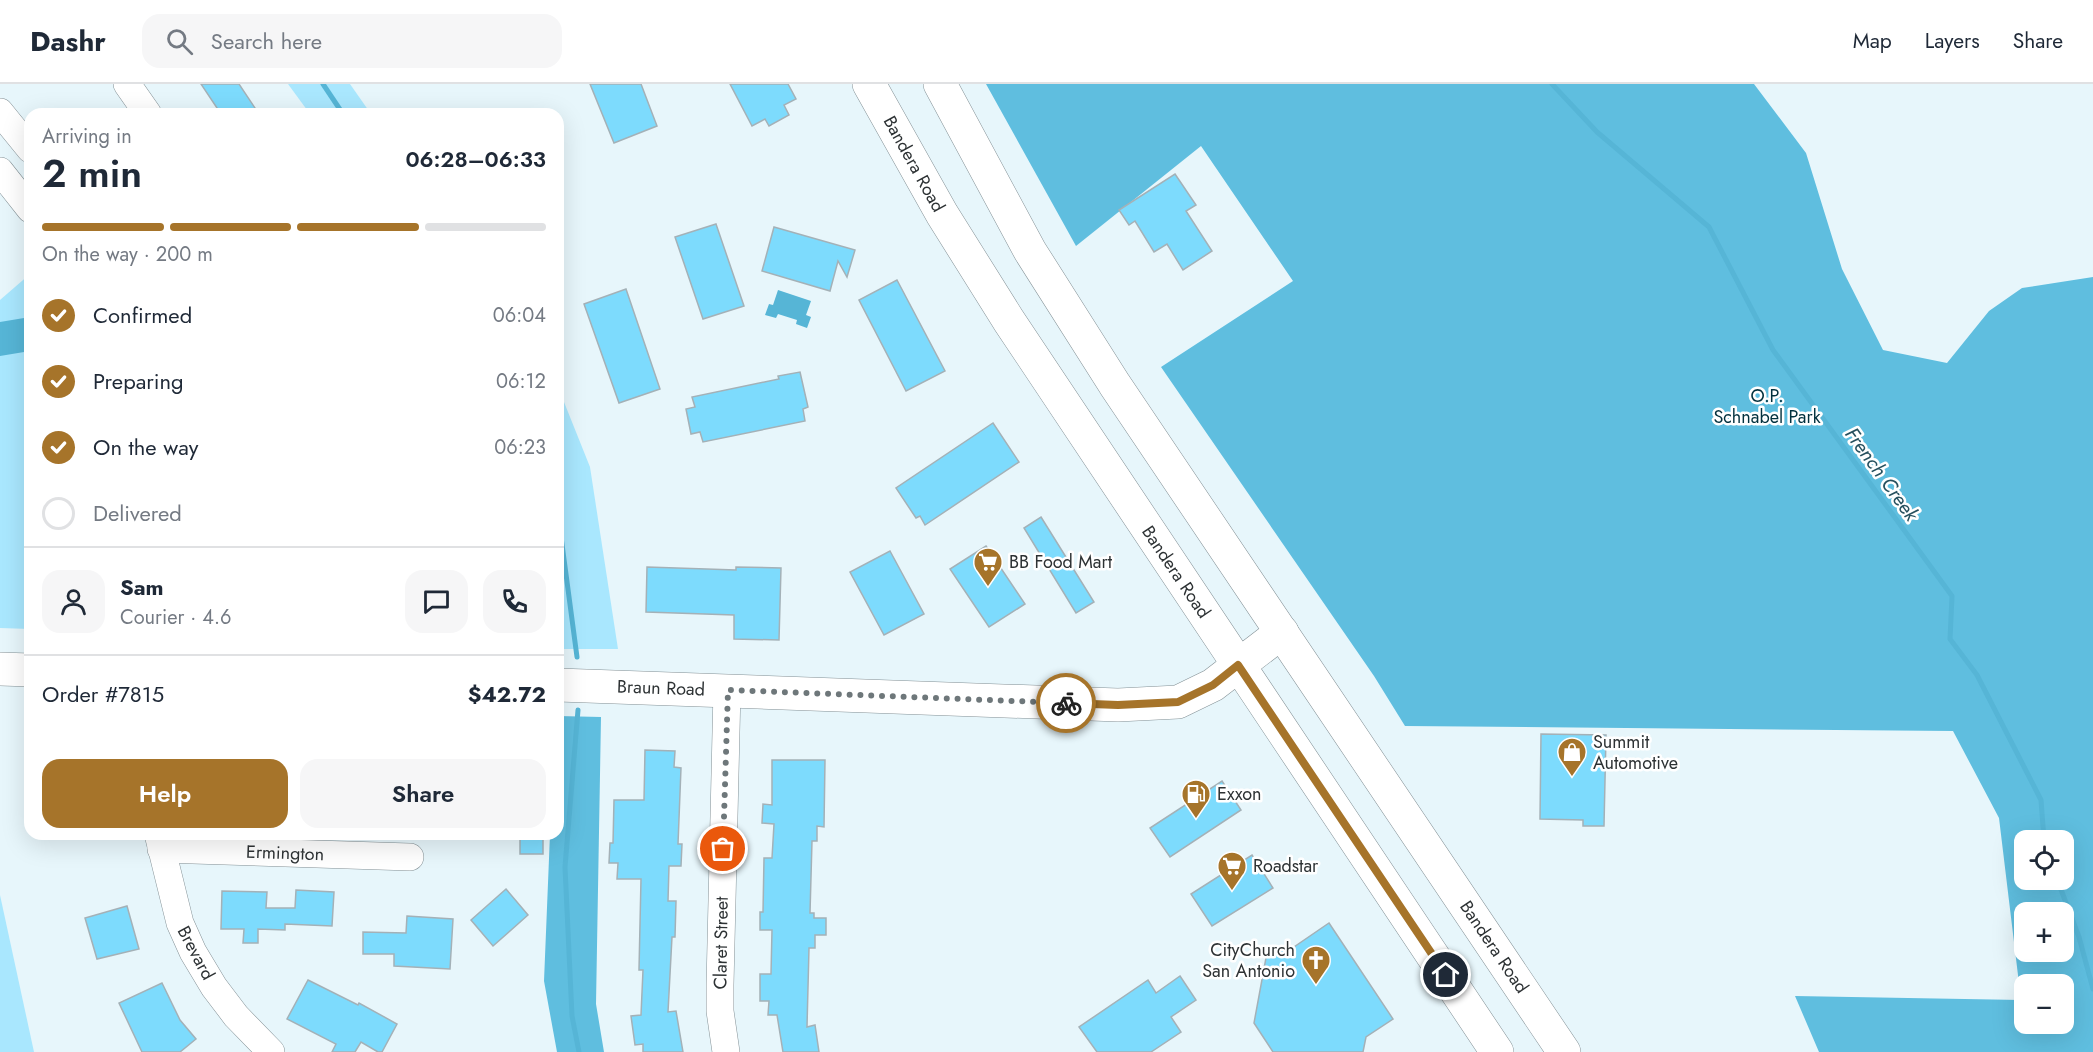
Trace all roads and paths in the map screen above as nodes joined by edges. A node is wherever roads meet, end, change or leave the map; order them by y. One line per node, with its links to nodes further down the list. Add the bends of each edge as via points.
1 (127, 84): 4 (street)
2 (869, 84): 10 (main road, Bandera Road, via 942,214 1003,311)
3 (940, 84): 9 (main road, Bandera Road, via 1030,251 1115,385)
4 (144, 108)
5 (0, 112): 6 (street)
6 (24, 142)
7 (0, 171): 8 (street)
8 (24, 202)
9 (1282, 632): 10 (main road, Braun Road); 20 (main road, Bandera Road)
10 (1238, 665): 14 (main road, Braun Road, via 1213,685 1178,702 1127,705); 19 (main road, Bandera Road)
11 (0, 669): 12 (main road)
12 (24, 670)
13 (564, 685): 14 (main road, Braun Road)
14 (728, 690): 18 (street, Claret Street, via 720,985)
15 (159, 842): 16 (street, Ermington); 17 (street, Brevard, via 180,923 192,952 236,1016)
16 (410, 857)
17 (271, 1052)
18 (726, 1052)
19 (1497, 1052)
20 (1564, 1052)

